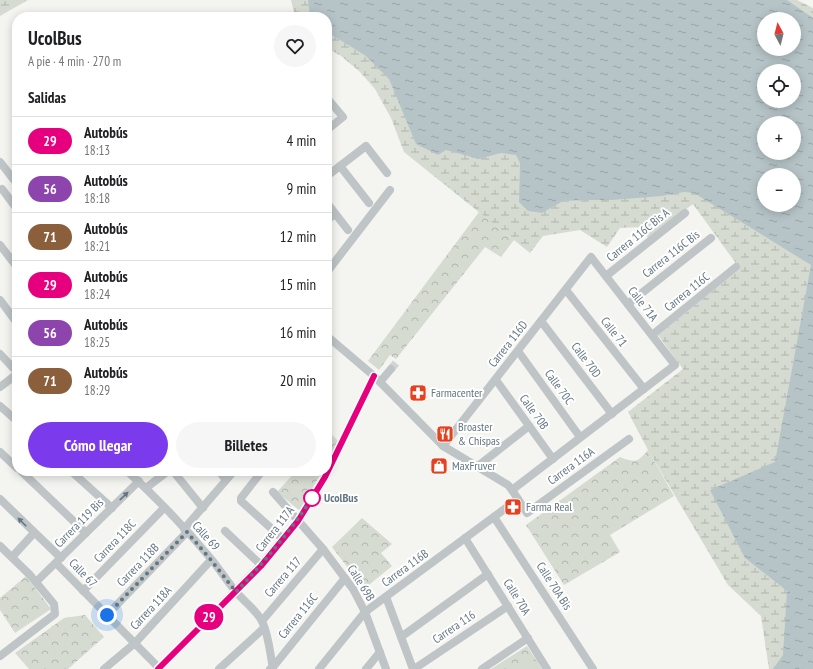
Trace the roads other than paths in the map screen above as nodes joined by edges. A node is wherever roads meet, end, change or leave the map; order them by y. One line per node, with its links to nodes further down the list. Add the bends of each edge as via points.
1 (332, 104): 2 (street, via 343,117)
2 (332, 126)
3 (0, 162): 7 (street)
4 (340, 166): 5 (street); 6 (street, via 366,146); 12 (street)
5 (332, 172)
6 (387, 173)
7 (12, 175)
8 (12, 182): 9 (street)
9 (1, 190): 11 (street)
10 (390, 190): 22 (street)
11 (12, 203)
12 (369, 203)
13 (332, 210): 15 (street)
14 (685, 213): 24 (street, Carrera 116C Bis A)
15 (335, 214): 16 (street); 17 (street)
16 (332, 216)
17 (348, 230)
18 (711, 238): 27 (street, Carrera 116C Bis)
19 (0, 245): 21 (street)
20 (591, 257): 24 (street, Calle 71A); 25 (street, Carrera 116D)
21 (12, 261)
22 (332, 265)
23 (736, 267): 30 (street, Carrera 116C)
24 (606, 276): 27 (street, Calle 71A)
25 (566, 290): 29 (street, Carrera 116D); 40 (street, Calle 71)
26 (0, 300): 28 (street)
27 (628, 304): 30 (street, Calle 71A)
28 (12, 316)
29 (541, 321): 32 (street, Carrera 116D); 42 (street, Calle 70D)
30 (652, 335): 40 (street, Calle 71A, via 675,365)
31 (332, 340): 37 (street)
32 (518, 351): 38 (street, Carrera 116D); 45 (street, Calle 70C)
33 (0, 354): 34 (street)
34 (12, 367)
35 (391, 369): 37 (street, Carrera 117A)
36 (12, 377): 39 (street)
37 (377, 379): 47 (street); 51 (street, Carrera 117A)
38 (496, 380): 44 (street, Calle 70B); 47 (street, Carrera 116D)
39 (0, 387)
40 (644, 389): 42 (street)
41 (0, 406): 43 (street)
42 (612, 414): 45 (street)
43 (12, 417)
44 (530, 426): 49 (street, Calle 70B); 52 (street)
45 (580, 438): 49 (street)
46 (629, 439): 68 (street, Carrera 116A, via 527,514)
47 (444, 446): 52 (street)
48 (0, 452): 50 (street)
49 (553, 459): 65 (street)
50 (12, 463)
51 (332, 464)
52 (478, 466): 65 (street)
53 (25, 476): 77 (street)
54 (77, 476): 69 (street)
55 (133, 476): 63 (street, Calle 69)
56 (162, 476): 64 (street)
57 (177, 476): 71 (street)
58 (223, 476): 62 (street)
59 (230, 476): 62 (street, Carrera 118B)
60 (258, 476): 79 (street, via 240,499)
61 (326, 476): 73 (street, Carrera 117A)
62 (226, 480): 71 (street, Carrera 118B)
63 (139, 481): 64 (street, Calle 69); 69 (street, Carrera 119 Bis, one-way to 63)
64 (146, 488): 70 (street, Calle 69)
65 (512, 490): 68 (street)
66 (273, 492): 73 (street, Calle 69B)
67 (0, 499): 76 (street, Calle 67, one-way to 67)
68 (518, 499): 72 (street, Carrera 116B)
69 (112, 508): 77 (street, Carrera 119 Bis)
70 (164, 508): 74 (street, Calle 69); 89 (street, Carrera 118C)
71 (203, 508): 74 (street, Carrera 118B)
72 (494, 517): 78 (street, Carrera 116B); 111 (street, Calle 70A Bis)
73 (298, 521): 79 (street, Carrera 117A); 81 (street, Calle 69B)
74 (185, 531): 84 (street, Calle 69); 94 (street, Carrera 118B)
75 (225, 531): 85 (street)
76 (34, 533): 82 (street); 83 (street, Calle 67)
77 (86, 533): 83 (street, Carrera 119 Bis)
78 (465, 538): 86 (street, Calle 70A); 91 (street, Carrera 116B)
79 (283, 539): 85 (street, Carrera 117A)
80 (0, 546): 82 (street)
81 (323, 549): 87 (street, Calle 69B); 95 (street, Carrera 117)
82 (12, 557): 88 (street)
83 (58, 560): 88 (street, Carrera 119 Bis); 89 (street, Calle 67)
84 (211, 560): 90 (street, Calle 69); 98 (street, Carrera 118A)
85 (261, 566): 90 (street, Carrera 117A)
86 (488, 574): 92 (street, Calle 70A); 96 (street)
87 (345, 578): 93 (street, Calle 69B); 101 (street, Carrera 116C)
88 (36, 582): 100 (street, via 54,604 55,614)
89 (83, 591): 94 (street, Calle 67)
90 (236, 592): 95 (street, Calle 69); 103 (street, Carrera 117A, via 230,595)
91 (386, 597): 93 (street, Carrera 116B); 96 (street)
92 (508, 606): 97 (street, Calle 70A); 108 (street, Carrera 116)
93 (365, 612): 99 (street, Calle 69B); 105 (street, Carrera 116B)
94 (107, 615): 98 (street, Calle 67)
95 (263, 624): 101 (street); 104 (street, Carrera 117)
96 (401, 637): 108 (street)
97 (528, 638): 109 (street); 110 (street, Calle 70A)
98 (135, 643): 102 (street, Carrera 118A); 103 (street, Calle 67)
99 (380, 652): 106 (street); 107 (street, Calle 69B)
100 (0, 656)
101 (272, 668)
102 (104, 669)
103 (159, 669)
104 (219, 669)
105 (319, 669)
106 (366, 669)
107 (386, 669)
108 (413, 669)
109 (482, 669)
110 (547, 669)
111 (593, 669)

